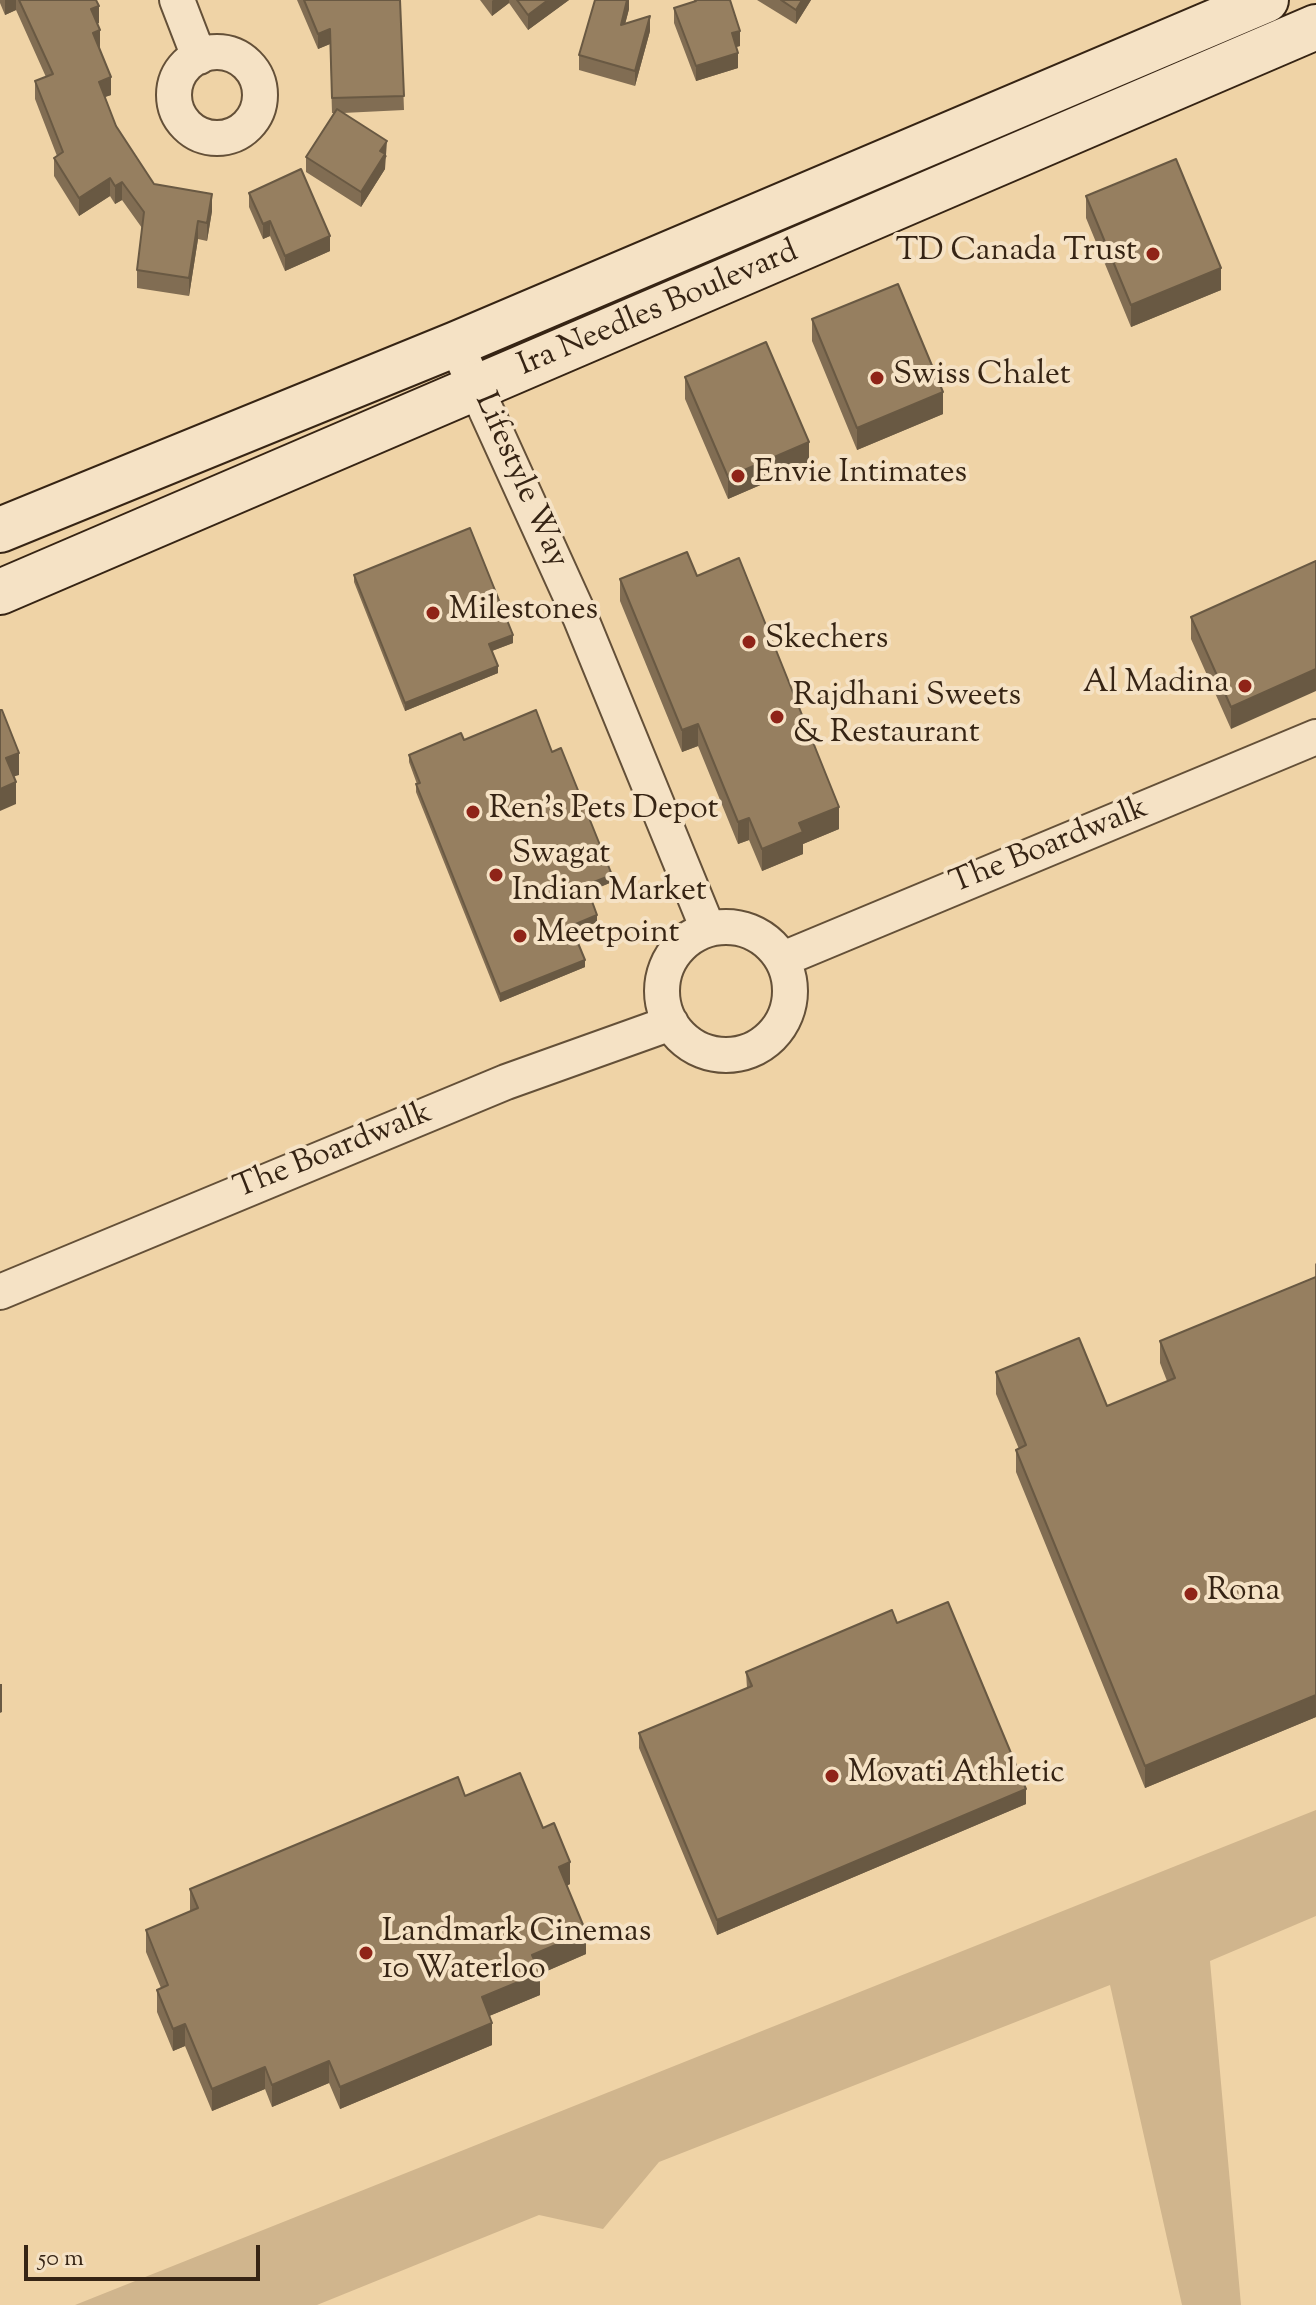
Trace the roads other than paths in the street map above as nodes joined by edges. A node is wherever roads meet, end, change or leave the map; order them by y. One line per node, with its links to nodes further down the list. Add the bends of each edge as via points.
1 (177, 0): 4 (street)
2 (1266, 0): 5 (main road, Ira Needles Boulevard)
3 (1316, 27): 6 (main road, Ira Needles Boulevard)
4 (199, 57)
5 (456, 344): 6 (street, Lifestyle Way); 7 (main road, Ira Needles Boulevard)
6 (478, 389): 8 (main road, Ira Needles Boulevard); 10 (street, Lifestyle Way, via 581,619)
7 (0, 530)
8 (0, 592)
9 (1316, 737): 11 (street, The Boardwalk)
10 (708, 929): 11 (street, via 744,929 765,940); 12 (street, via 681,946 666,968 662,992)
11 (783, 959): 12 (street, via 790,987 786,1013 773,1034 754,1048 726,1055 708,1052 684,1039)
12 (671, 1023): 13 (street, The Boardwalk, via 506,1082)
13 (0, 1292)

